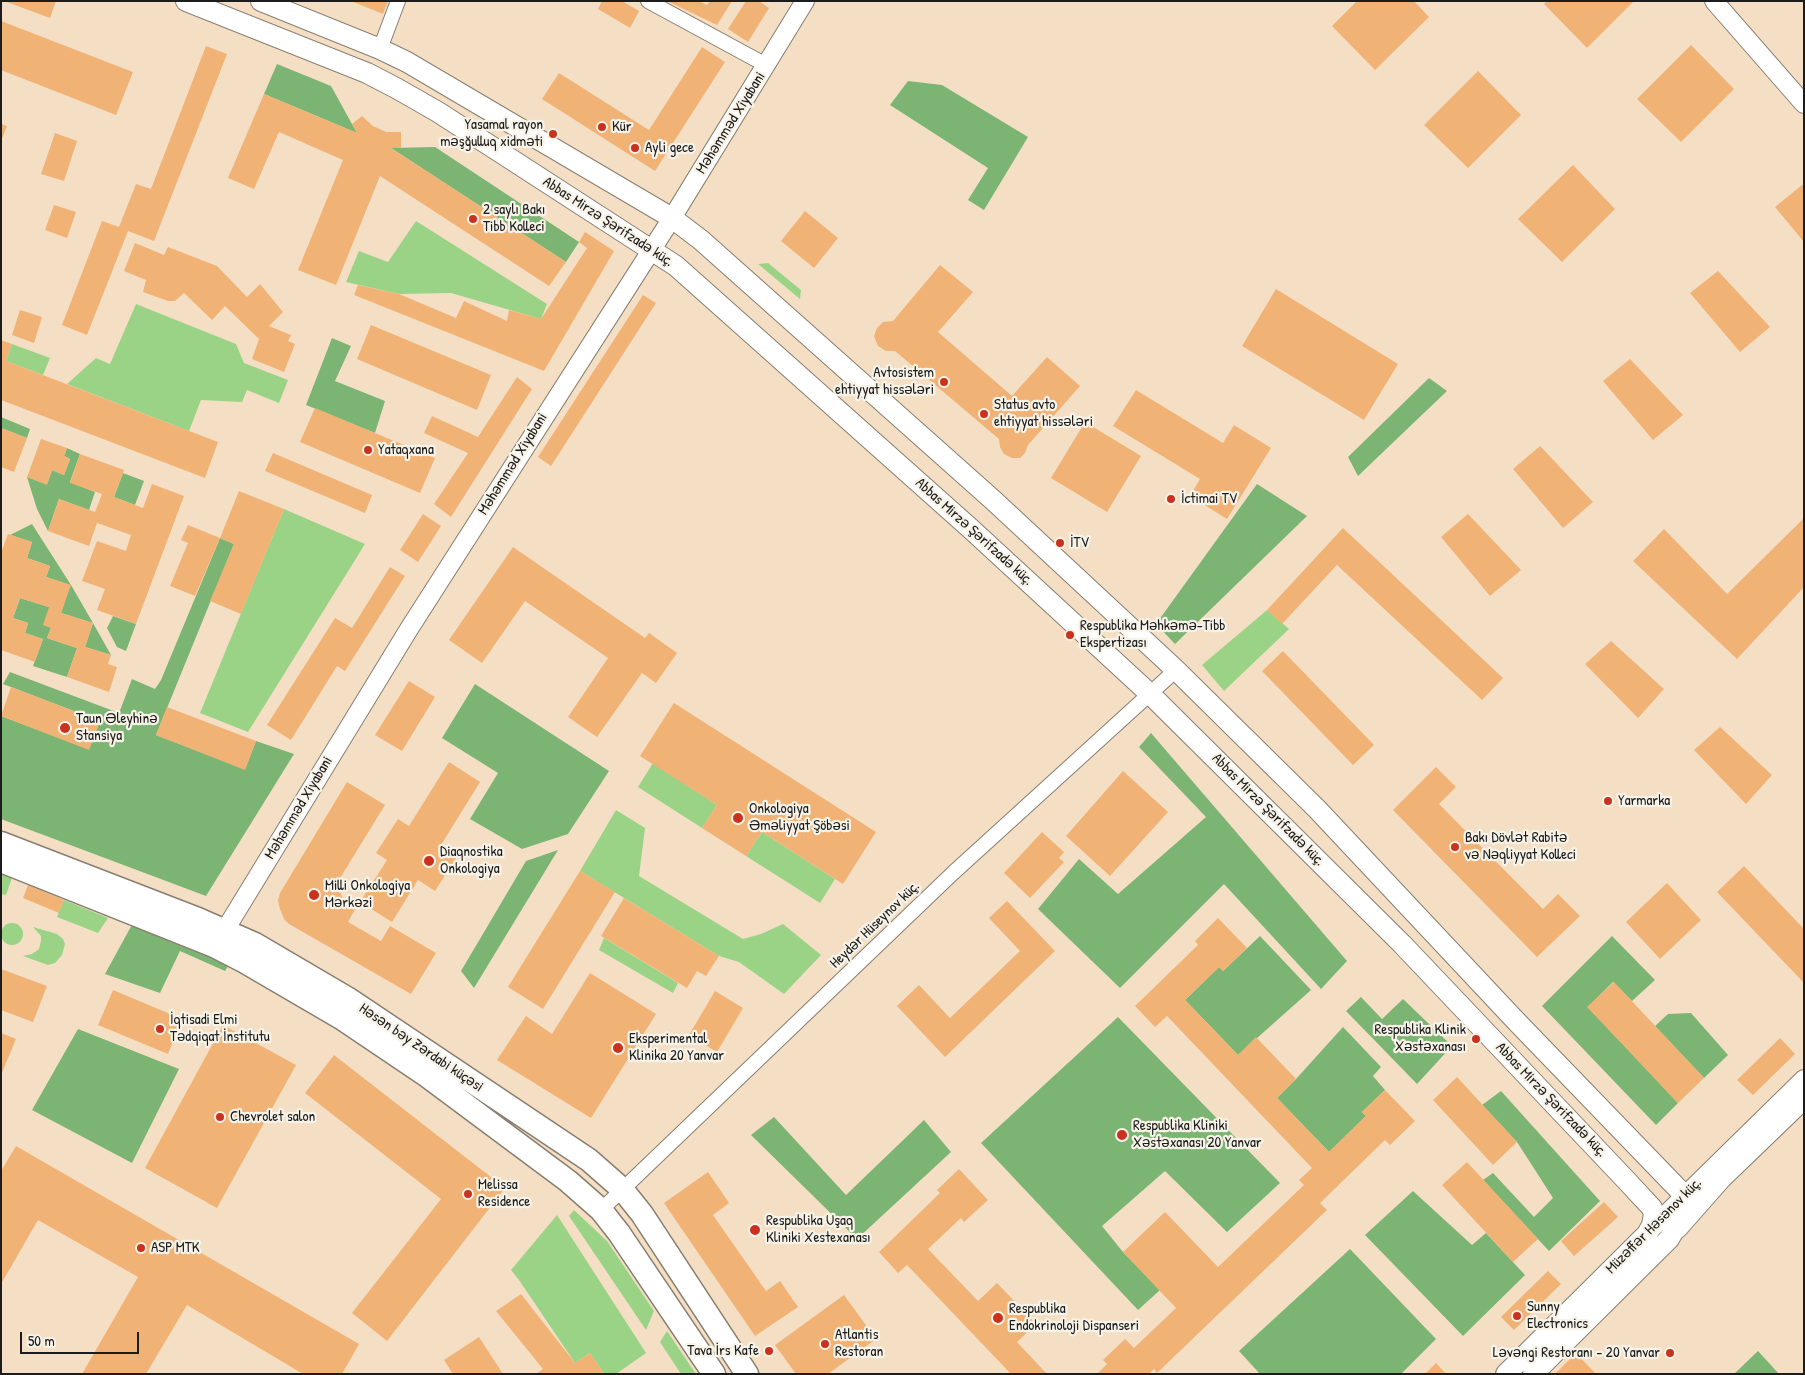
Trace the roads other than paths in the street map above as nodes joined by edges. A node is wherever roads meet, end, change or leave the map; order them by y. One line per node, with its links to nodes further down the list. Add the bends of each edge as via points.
1 (186, 1): 11 (main road, Abbas Mirzə Şərifzadə küç., via 396,88)
2 (261, 1): 7 (main road, Abbas Mirzə Şərifzadə küç.)
3 (398, 1): 7 (street)
4 (648, 1): 8 (street)
5 (805, 1): 8 (street, Məhəmməd Xiyabani)
6 (1714, 1): 9 (street)
7 (380, 49): 10 (main road, Abbas Mirzə Şərifzadə küç.)
8 (766, 64): 10 (street, Məhəmməd Xiyabani)
9 (1804, 104)
10 (672, 218): 11 (street, Məhəmməd Xiyabani); 12 (main road, Abbas Mirzə Şərifzadə küç., via 707,245 993,500)
11 (652, 249): 13 (main road, Abbas Mirzə Şərifzadə küç., via 676,266 964,522); 16 (street, Məhəmməd Xiyabani, via 409,629)
12 (1176, 670): 13 (street, Heydər Hüseynov küç.); 20 (main road, Abbas Mirzə Şərifzadə küç., via 1317,809 1516,1021)
13 (1150, 694): 19 (street, Heydər Hüseynov küç., via 953,873); 20 (main road, Abbas Mirzə Şərifzadə küç., via 1402,944)
14 (1, 843): 16 (main road, Həsən bəy Zərdabi küçəsi)
15 (1, 861): 21 (main road, Həsən bəy Zərdabi küçəsi, via 214,946 304,995 427,1076 568,1181)
16 (225, 930): 19 (main road, Həsən bəy Zərdabi küçəsi, via 255,944 370,1013 589,1160)
17 (1804, 1079): 20 (street, Müzəffər Həsənov küç.)
18 (1804, 1100): 20 (street, Müzəffər Həsənov küç.)
19 (622, 1189): 21 (street, Heydər Hüseynov küç.); 22 (main road, Həsən bəy Zərdabi küçəsi)
20 (1676, 1208): 26 (main road, Müzəffər Həsənov küç., via 1654,1219 1646,1234); 27 (main road, Müzəffər Həsənov küç., via 1669,1239)
21 (601, 1210): 23 (main road, Həsən bəy Zərdabi küçəsi)
22 (642, 1214): 23 (main road); 25 (main road, Həsən bəy Zərdabi küçəsi)
23 (619, 1233): 24 (main road, Həsən bəy Zərdabi küçəsi)
24 (714, 1374)
25 (747, 1374)
26 (1506, 1374)
27 (1533, 1374)

